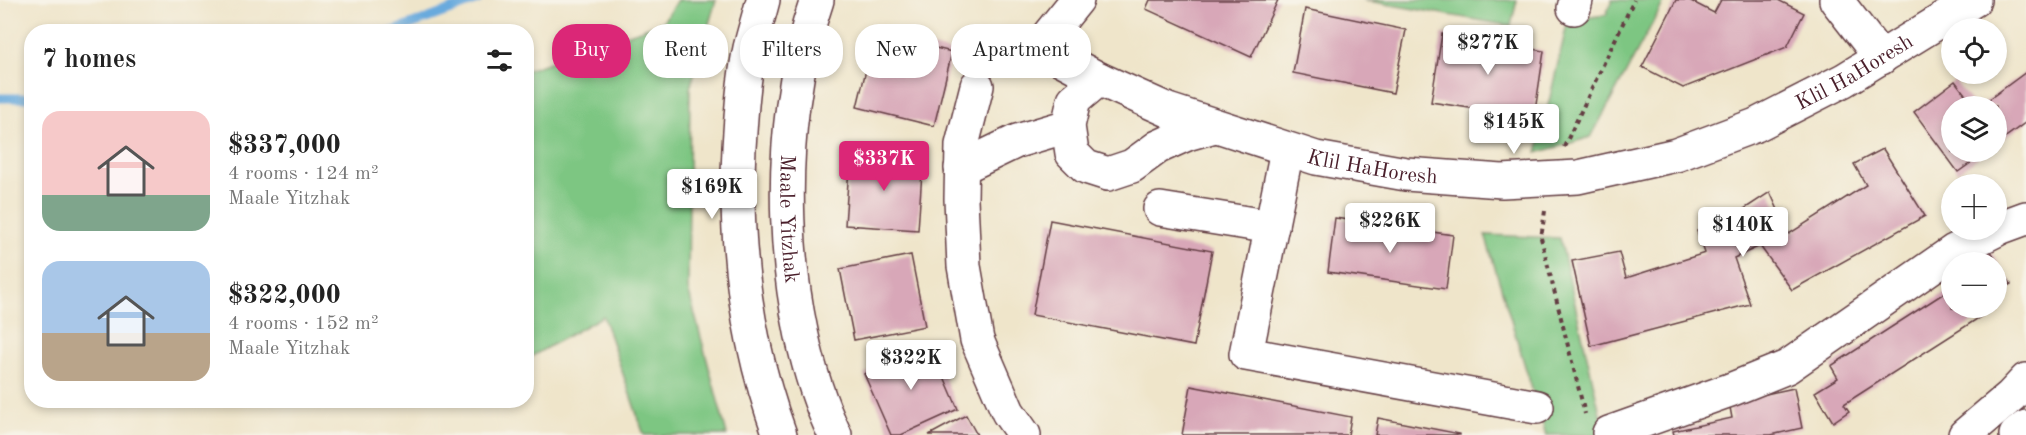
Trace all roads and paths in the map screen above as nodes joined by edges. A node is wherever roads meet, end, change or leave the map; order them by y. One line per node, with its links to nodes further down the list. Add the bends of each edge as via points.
1 (764, 0): 24 (street, via 750,50 741,107 737,219 742,288 752,344)
2 (817, 0): 25 (street, Maale Yitzhak, via 800,61 792,113 788,218 802,334)
3 (1077, 0): 8 (street, Klil HaHoresh, via 1039,47)
4 (1634, 0): 14 (path)
5 (1836, 0): 7 (street)
6 (1974, 0): 7 (street, Klil HaHoresh)
7 (1881, 57): 14 (street, Klil HaHoresh, via 1756,125 1676,155 1578,177)
8 (1099, 79): 10 (street, via 1074,100); 11 (street, Klil HaHoresh)
9 (977, 86): 13 (street, via 962,145)
10 (1068, 126): 11 (street, via 1072,153 1086,167 1108,174 1132,166 1158,147); 13 (street, via 1017,141)
11 (1215, 126): 12 (street, Klil HaHoresh)
12 (1287, 150): 14 (street, Klil HaHoresh, via 1406,174 1502,181); 18 (street)
13 (961, 168): 26 (street, via 964,266 977,340 1008,412)
14 (1549, 178): 23 (path, via 1541,238)
15 (1160, 209): 18 (street)
16 (2026, 218): 17 (street)
17 (2007, 225)
18 (1272, 227): 21 (street, via 1246,354)
19 (1975, 240): 23 (street, via 1787,367 1730,390)
20 (2026, 380): 27 (street)
21 (1537, 407)
22 (2026, 427): 28 (street)
23 (1598, 428)
24 (780, 435)
25 (835, 435)
26 (1024, 435)
27 (1965, 435)
28 (2016, 435)

